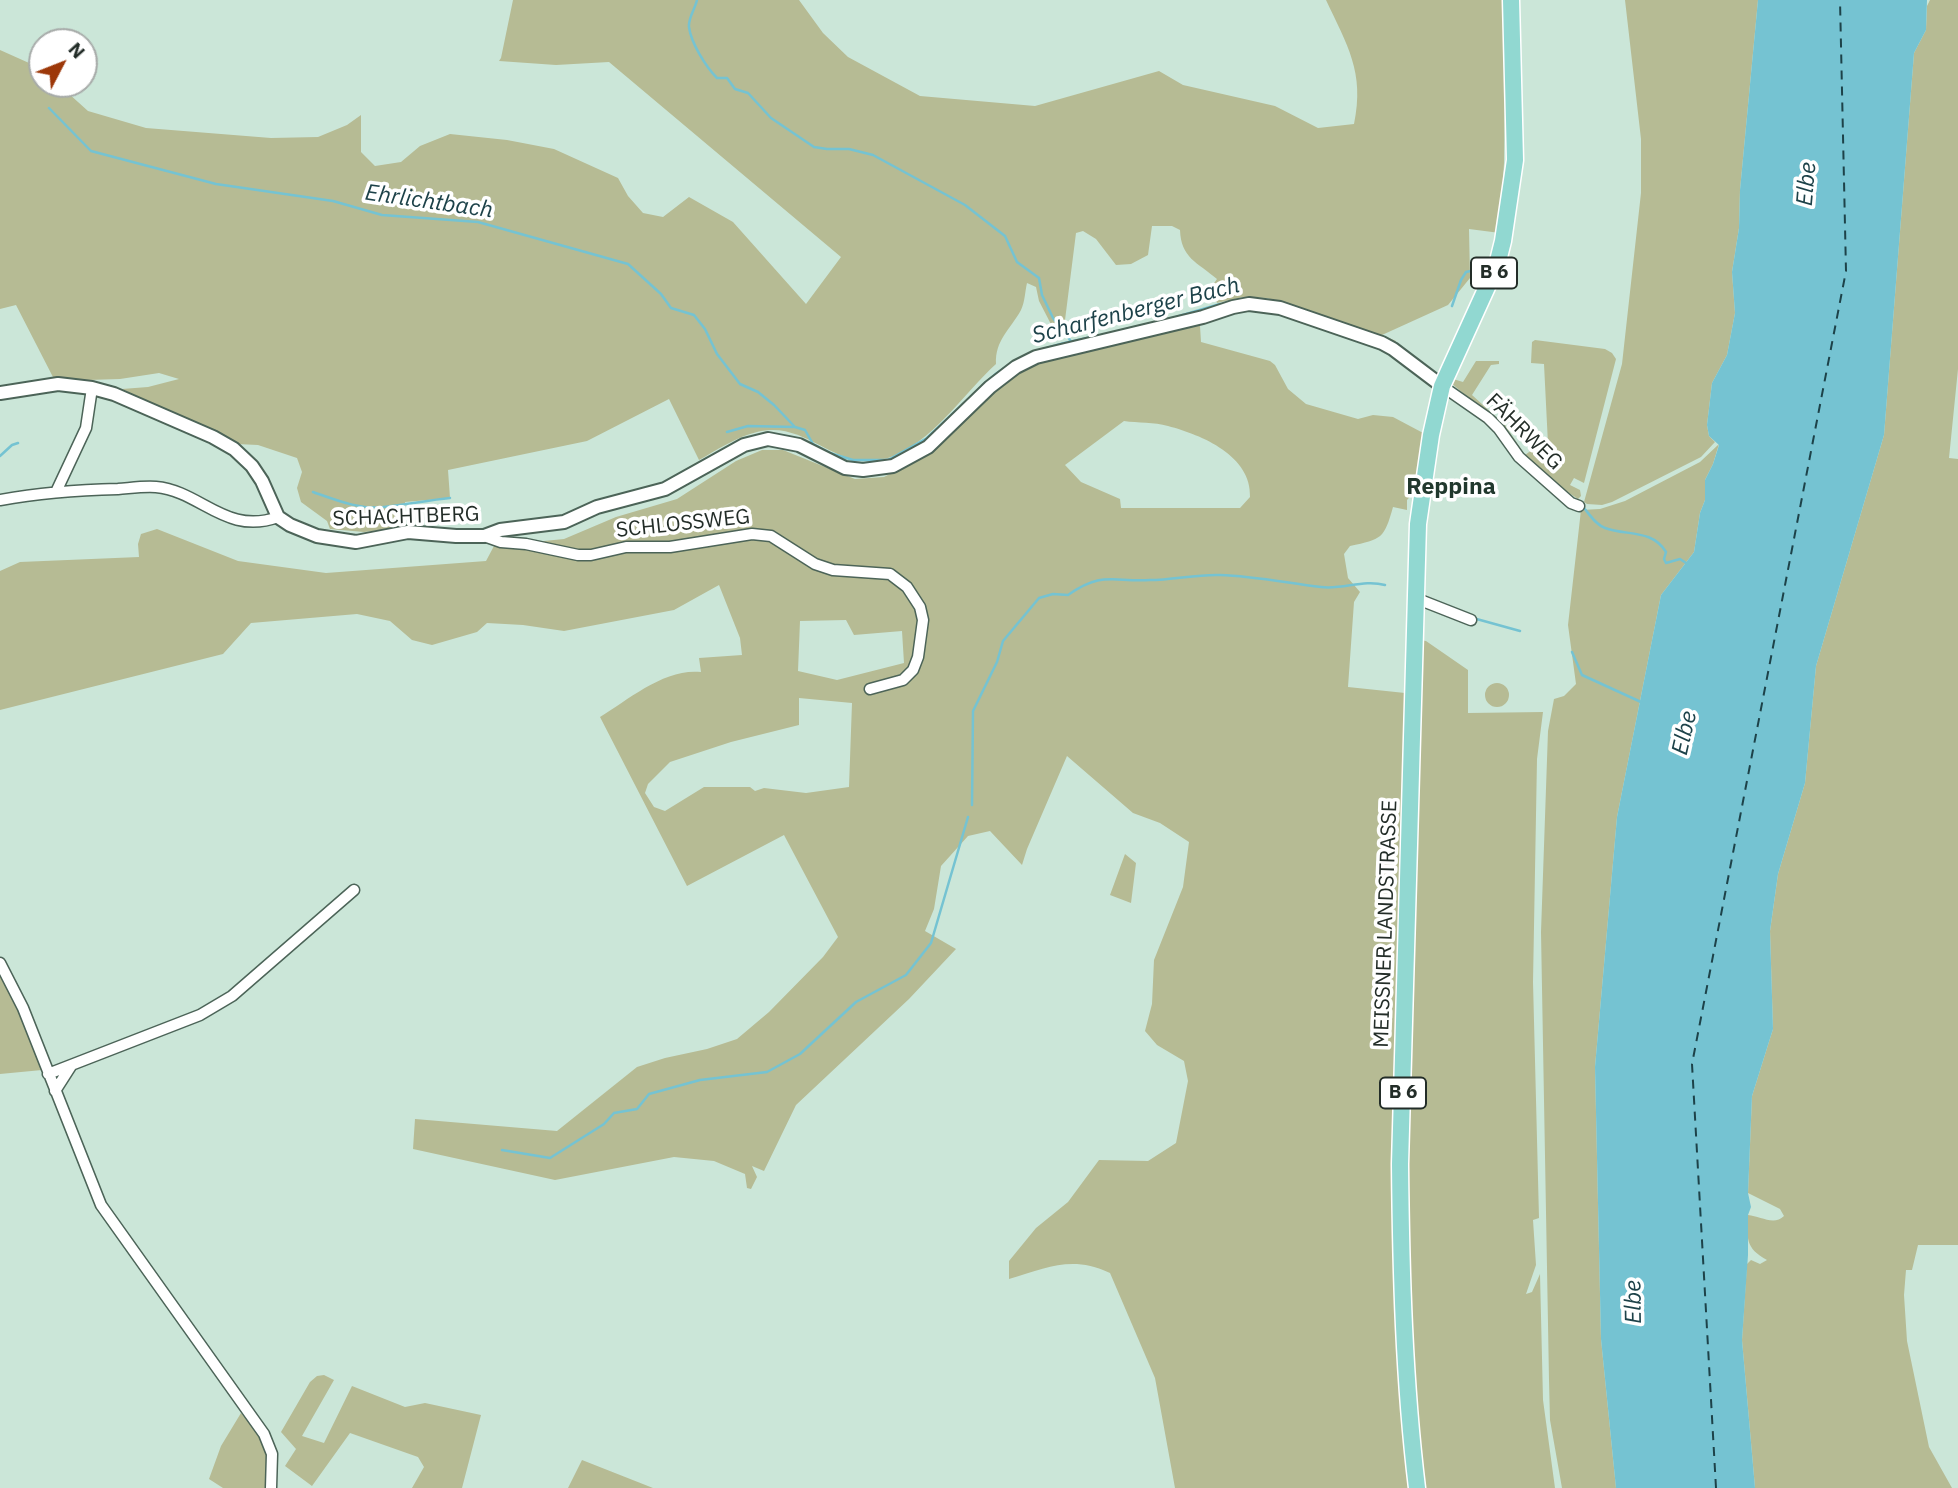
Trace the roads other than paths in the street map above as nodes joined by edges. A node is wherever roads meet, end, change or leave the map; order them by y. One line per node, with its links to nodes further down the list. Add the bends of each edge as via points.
1 (1511, 0): 2 (main road, B 6, via 1515,160 1497,265)
2 (1444, 382): 7 (street, FÄHRWEG, via 1488,418 1519,457); 9 (street, SCHACHTBERG, via 1382,343 1280,308 1241,305 1028,360 990,387 928,447 893,466 845,468 799,445 768,439 744,445 665,489 597,507 564,522); 10 (main road, B 6, via 1422,485)
3 (92, 388): 4 (street, via 58,384); 5 (street, via 86,428); 8 (street, via 234,449 262,481)
4 (0, 393)
5 (56, 492): 6 (street); 8 (street, via 157,487 226,517 249,522)
6 (0, 500)
7 (1579, 506)
8 (278, 517): 9 (street, SCHACHTBERG, via 328,539 356,542 408,533)
9 (484, 536): 12 (street, SCHLOSSWEG, via 591,555 752,534 771,536 833,570 890,574 907,587 920,607 920,649 913,670 903,680)
10 (1415, 598): 11 (street); 19 (main road, MEISSNER LANDSTRASSE / B 6, via 1401,1176 1403,1290)
11 (1471, 620)
12 (870, 689)
13 (354, 890): 15 (street, via 232,996 200,1015)
14 (0, 962): 16 (street)
15 (71, 1066): 16 (street); 17 (street)
16 (48, 1074): 17 (street)
17 (55, 1091): 18 (street, via 101,1205 264,1434 272,1454)
18 (271, 1488)
19 (1417, 1488)

